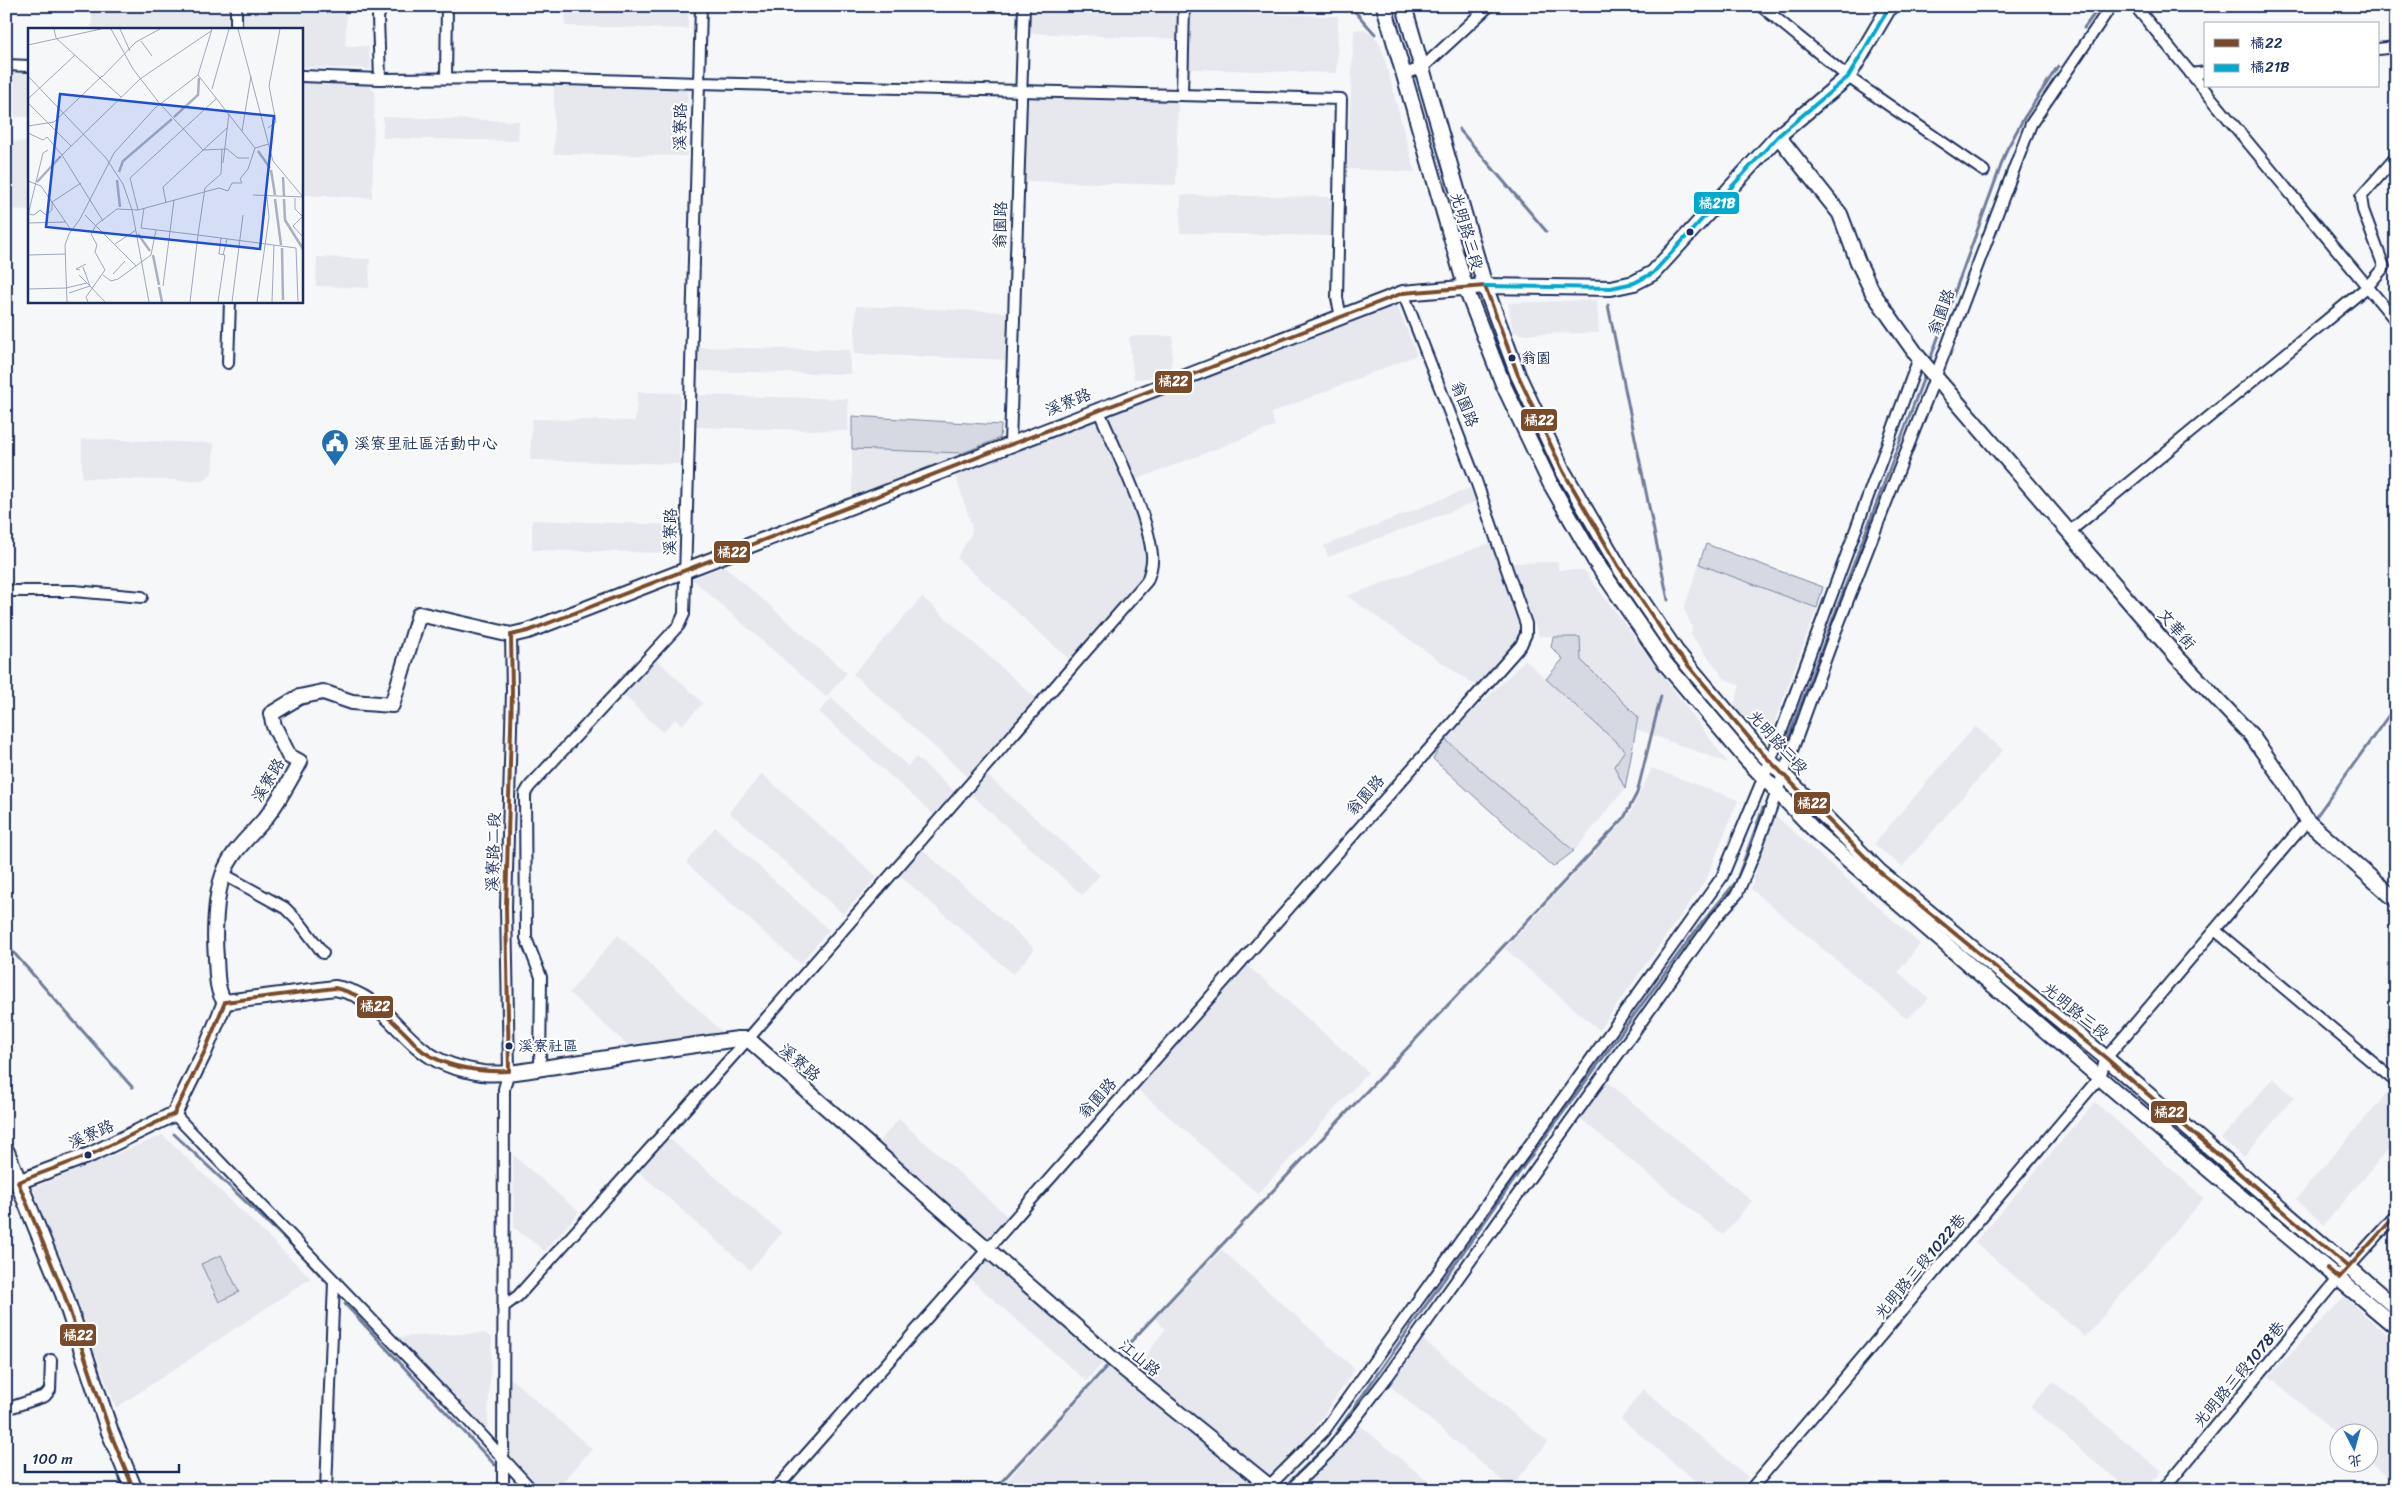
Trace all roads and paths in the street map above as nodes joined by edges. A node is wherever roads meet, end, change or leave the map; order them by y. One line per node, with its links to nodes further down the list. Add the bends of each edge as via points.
1 (236, 6): 14 (street)
2 (382, 6): 26 (street, via 378,17)
3 (447, 6): 25 (street)
4 (701, 6): 27 (street)
5 (1024, 6): 28 (street, 翁園路)
6 (1184, 6): 29 (street)
7 (1384, 6): 21 (street, 光明路三段)
8 (1404, 6): 19 (street, 光明路三段)
9 (1489, 6): 19 (street)
10 (1761, 6): 24 (street)
11 (1890, 6): 24 (street)
12 (2111, 6): 42 (street, 翁園路, via 2031,124)
13 (2135, 6): 22 (street)
14 (236, 28)
15 (2396, 46): 16 (street)
16 (2380, 49)
17 (6, 65): 18 (street)
18 (28, 66)
19 (1422, 68): 21 (street); 33 (street, 光明路三段)
20 (2204, 72): 22 (street)
21 (1404, 74): 35 (street, 光明路三段)
22 (2191, 74): 34 (street)
23 (302, 76): 26 (street, 溪寮路)
24 (1848, 77): 30 (street); 32 (street)
25 (446, 78): 26 (street, 溪寮路); 27 (street, 溪寮路)
26 (380, 79)
27 (699, 83): 28 (street); 46 (street, 溪寮路)
28 (1022, 89): 29 (street); 44 (street, 翁園路)
29 (1182, 94): 38 (street, via 1341,99 1337,298)
30 (1778, 136): 33 (street, via 1653,273 1634,283 1611,288); 40 (street, 翁園路, via 1840,214 1873,293)
31 (2396, 156): 34 (street, via 2361,197 2384,267)
32 (1984, 171)
33 (1485, 286): 35 (street, 溪寮路); 50 (street, 光明路三段, via 1518,375 1563,471 1619,567 1676,651)
34 (2367, 287): 39 (street); 45 (street)
35 (1466, 289): 36 (street, 溪寮路); 52 (street, 光明路三段, via 1526,436 1595,561 1664,662)
36 (1403, 293): 38 (street, 溪寮路); 70 (street, 翁園路, via 1475,478 1526,624 1526,634 1521,645)
37 (230, 302): 41 (street)
38 (1341, 317): 43 (street, 溪寮路)
39 (2396, 321)
40 (1919, 358): 42 (street, 翁園路); 50 (street)
41 (228, 364)
42 (1936, 375): 45 (street, 文華街); 51 (street)
43 (1098, 409): 44 (street, 溪寮路); 60 (street, via 1146,529 1152,555 1152,569 1147,582)
44 (1010, 444): 46 (street, 溪寮路)
45 (2069, 532): 54 (street, 文華街, via 2177,657 2251,735 2284,780)
46 (687, 570): 49 (street, 溪寮路); 62 (street, 溪寮路, via 684,614 679,625 525,794 526,938 541,977)
47 (6, 591): 48 (street, via 74,591)
48 (142, 597)
49 (511, 635): 55 (street, 溪寮路, via 419,614 392,705 352,702 323,692 299,697 270,714 289,756 300,762 277,802 238,848); 63 (street, 溪寮路二段, via 506,907)
50 (1770, 762): 51 (street, 光明路三段); 52 (street)
51 (1783, 775): 53 (street); 61 (street, 光明路三段, via 1880,872)
52 (1764, 778): 53 (street, 光明路三段); 80 (street, via 1722,877 1324,1431)
53 (1778, 792): 64 (street, 光明路三段, via 1816,832); 85 (street, via 1737,894 1714,920 1388,1376 1331,1450)
54 (2309, 824): 56 (street, 文華街); 57 (street)
55 (223, 874): 58 (street, via 285,908); 59 (street, 溪寮路, via 215,950 220,996)
56 (2396, 900)
57 (2219, 933): 61 (street); 65 (street)
58 (323, 953)
59 (225, 1002): 63 (street, via 345,989 378,1008 423,1051 442,1063 483,1073); 66 (street)
60 (748, 1039): 62 (street); 70 (street, 溪寮路); 73 (street, via 518,1296)
61 (2106, 1058): 64 (street, 光明路三段1022巷); 71 (street, 光明路三段)
62 (540, 1068): 63 (street)
63 (510, 1071): 73 (street, 溪寮路二段, via 504,1090)
64 (2100, 1077): 71 (street, 光明路三段); 86 (street, 光明路三段1022巷)
65 (2396, 1082)
66 (174, 1114): 68 (street, 溪寮路, via 92,1154); 72 (street)
67 (6, 1152): 68 (main road)
68 (18, 1182): 81 (main road, via 64,1294 110,1432)
69 (2396, 1215): 71 (street, 光明路三段1078巷)
70 (986, 1249): 80 (street, 江山路, via 1124,1369); 84 (street)
71 (2343, 1272): 74 (street, 光明路三段); 75 (street, 光明路三段); 87 (street, 光明路三段1078巷)
72 (334, 1282): 78 (street); 82 (street)
73 (503, 1307): 78 (street, 溪寮路二段)
74 (2396, 1308)
75 (2396, 1327)
76 (50, 1360): 77 (street, via 50,1390 45,1396)
77 (6, 1409)
78 (503, 1459): 79 (street, 溪寮路二段); 83 (street)
79 (502, 1484)
80 (1270, 1488)
81 (134, 1490)
82 (326, 1490)
83 (532, 1490)
84 (775, 1490)
85 (1290, 1490)
86 (1750, 1490)
87 (2163, 1490)

